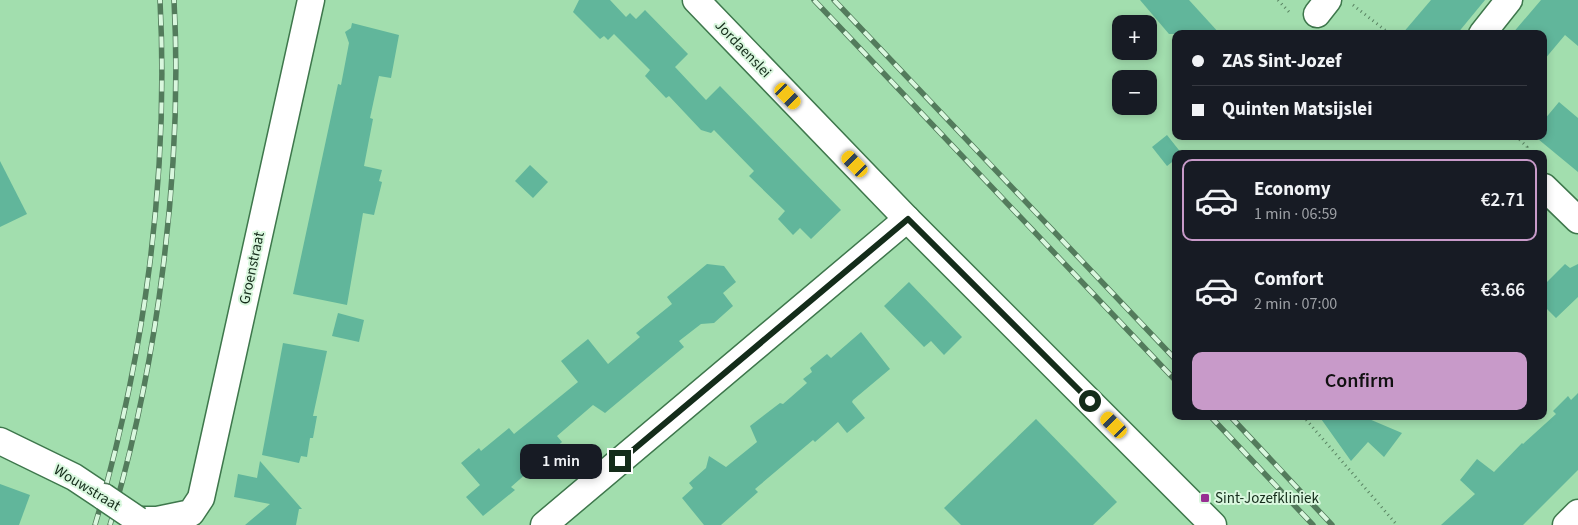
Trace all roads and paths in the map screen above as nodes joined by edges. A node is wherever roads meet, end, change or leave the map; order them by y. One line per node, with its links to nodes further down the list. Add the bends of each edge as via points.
1 (311, 0): 13 (street, Groenstraat, via 201,498 191,513)
2 (696, 0): 8 (street, Jordaenslei)
3 (1509, 0): 4 (street)
4 (1485, 30)
5 (1520, 140): 6 (path, via 1527,147)
6 (1526, 150)
7 (1547, 190): 9 (street)
8 (908, 219): 14 (street); 15 (street, Jordaenslei)
9 (1578, 220)
10 (1306, 420): 16 (path)
11 (0, 440): 13 (street, Wouwstraat, bridge, via 74,476 138,520)
12 (1578, 513): 17 (street)
13 (172, 522)
14 (544, 525)
15 (1213, 525)
16 (1397, 525)
17 (1566, 525)

